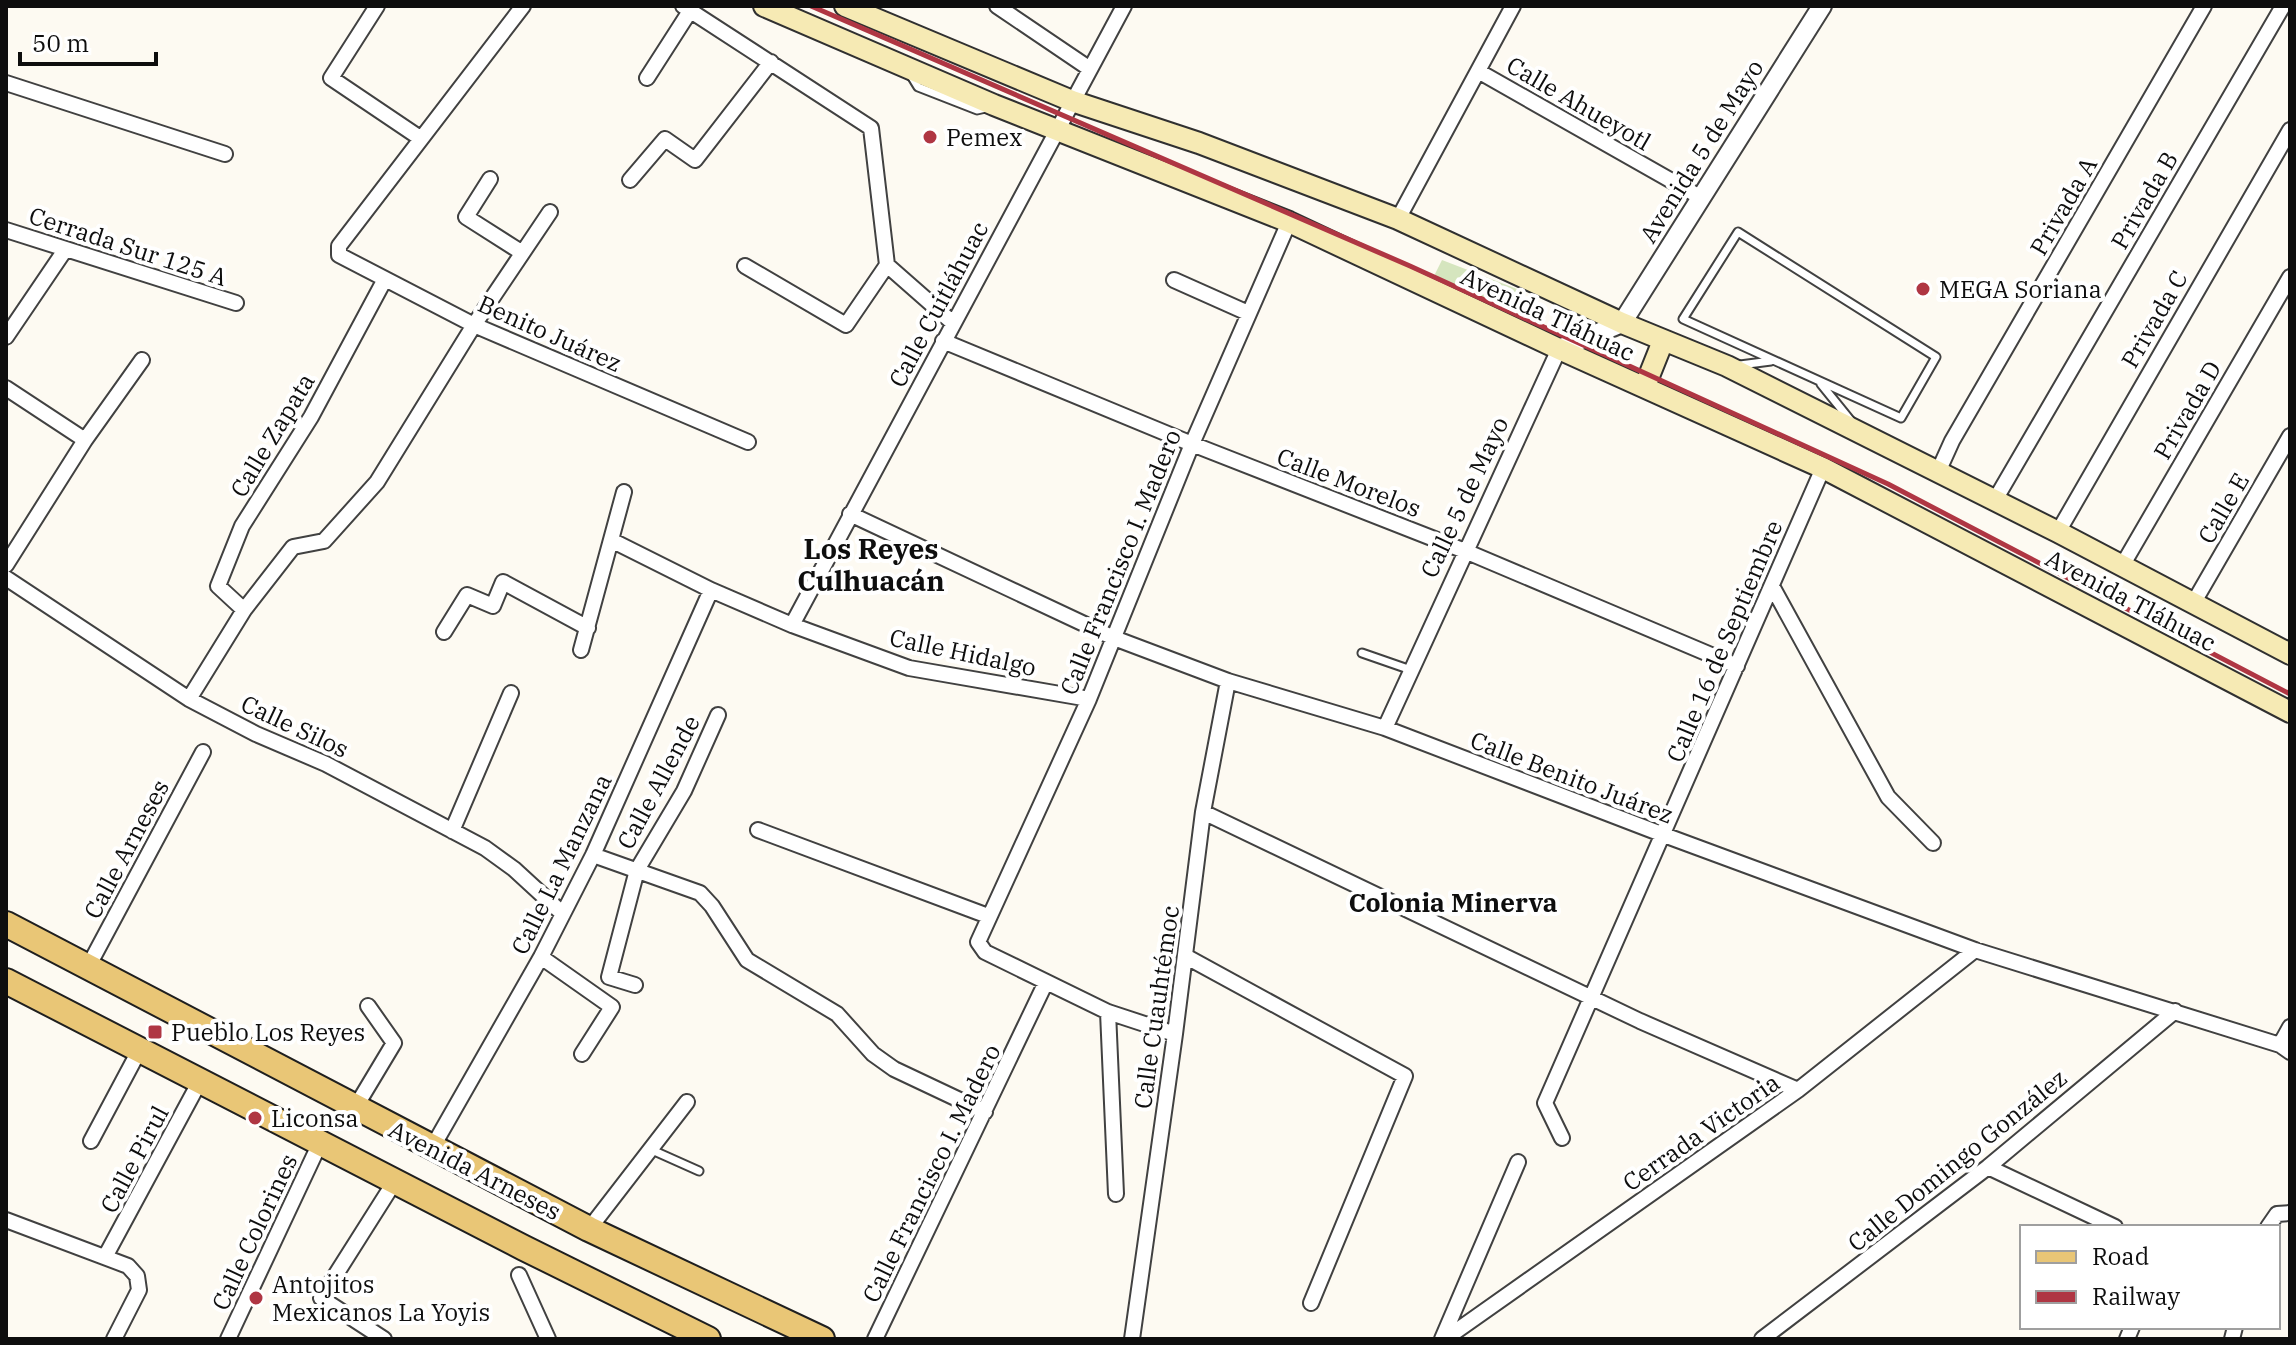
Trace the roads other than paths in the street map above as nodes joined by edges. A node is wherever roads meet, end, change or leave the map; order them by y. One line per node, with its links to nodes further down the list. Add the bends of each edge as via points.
1 (377, 6): 22 (street, via 331,78)
2 (523, 6): 22 (street)
3 (764, 6): 13 (main road, Avenida Tláhuac)
4 (845, 6): 12 (main road, Avenida Tláhuac)
5 (997, 6): 15 (street)
6 (1124, 6): 15 (street, Calle Cuitláhuac)
7 (1513, 6): 16 (street)
8 (1822, 6): 26 (street, Avenida 5 de Mayo)
9 (2204, 6): 59 (street, Privada A)
10 (2283, 6): 61 (street, Privada B)
11 (687, 9): 14 (street); 17 (street)
12 (867, 16): 13 (main road); 19 (main road, Avenida Tláhuac)
13 (854, 46): 20 (main road, Avenida Tláhuac)
14 (771, 62): 25 (street, via 695,160 665,139); 33 (street, via 871,128)
15 (1090, 69): 19 (street, Calle Cuitláhuac)
16 (1478, 71): 26 (street, Calle Ahueyotl); 28 (street)
17 (647, 78)
18 (6, 83): 23 (street)
19 (1072, 101): 20 (street, Calle Cuitláhuac); 28 (main road, Avenida Tláhuac)
20 (1057, 129): 29 (main road, Avenida Tláhuac); 40 (street, Calle Cuitláhuac)
21 (2290, 130): 63 (street, Privada C)
22 (420, 138): 36 (street, Benito Juárez, via 339,246 339,255)
23 (225, 154)
24 (490, 179): 32 (street, via 466,217)
25 (630, 180)
26 (1700, 197): 41 (street, Avenida 5 de Mayo)
27 (550, 212): 32 (street)
28 (1398, 219): 41 (main road, Avenida Tláhuac)
29 (1289, 222): 39 (street, Calle Francisco I. Madero); 46 (main road, Avenida Tláhuac)
30 (6, 230): 31 (street, Cerrada Sur 125 A)
31 (65, 250): 38 (street, Cerrada Sur 125 A); 43 (street)
32 (521, 252): 42 (street)
33 (887, 265): 34 (street, via 846,325); 40 (street)
34 (745, 266)
35 (2290, 277): 67 (street, Privada D)
36 (385, 279): 42 (street, Benito Juárez); 72 (street, Calle Zapata, via 311,417 242,526 218,586)
37 (1174, 280): 39 (street)
38 (236, 303)
39 (1248, 313): 57 (street, Calle Francisco I. Madero)
40 (953, 323): 44 (street, Calle Cuitláhuac)
41 (1622, 323): 45 (main road, Avenida Tláhuac); 46 (street)
42 (474, 325): 56 (street, Benito Juárez); 72 (street, via 377,482 324,541 293,547)
43 (6, 337)
44 (943, 341): 57 (street, Calle Morelos); 62 (street, Calle Cuitláhuac)
45 (1663, 341): 49 (main road, Avenida Tláhuac); 51 (main road)
46 (1559, 349): 51 (main road, Avenida Tláhuac); 65 (street, Calle 5 de Mayo)
47 (142, 360): 55 (street)
48 (1773, 360): 49 (lane); 50 (lane); 50 (lane, via 1683,319 1738,232 1936,357 1901,418)
49 (1727, 366): 53 (main road, Avenida Tláhuac)
50 (1820, 382): 53 (lane)
51 (1645, 386): 58 (main road, Avenida Tláhuac)
52 (6, 388): 55 (street)
53 (1863, 434): 59 (main road, Avenida Tláhuac)
54 (2290, 436): 71 (street, Calle E)
55 (85, 440): 66 (street)
56 (748, 442)
57 (1192, 444): 65 (street, Calle Morelos); 76 (street, Calle Francisco I. Madero)
58 (1823, 468): 69 (street, Calle 16 de Septiembre); 86 (main road, Avenida Tláhuac)
59 (1938, 472): 61 (main road, Avenida Tláhuac)
60 (624, 492): 64 (street)
61 (1995, 500): 63 (main road, Avenida Tláhuac)
62 (850, 514): 73 (street, Calle Cuitláhuac); 76 (street, Calle Benito Juárez)
63 (2058, 532): 67 (main road, Avenida Tláhuac)
64 (611, 540): 70 (street, Calle Hidalgo); 74 (street)
65 (1465, 551): 80 (street, Calle Morelos); 81 (street, Calle 5 de Mayo)
66 (6, 565)
67 (2122, 566): 71 (main road, Avenida Tláhuac)
68 (9, 585): 84 (street, Calle Silos)
69 (1772, 586): 80 (street, Calle 16 de Septiembre); 94 (street, via 1888,797)
70 (711, 590): 73 (street, Calle Hidalgo); 95 (street, Calle La Manzana)
71 (2194, 602): 79 (main road, Avenida Tláhuac)
72 (244, 610): 84 (street)
73 (792, 625): 85 (street, Calle Hidalgo, via 909,668)
74 (588, 628): 75 (street, via 503,582 493,606 467,595); 77 (street)
75 (444, 632)
76 (1114, 638): 82 (street, Calle Benito Juárez); 85 (street, Calle Francisco I. Madero)
77 (581, 650)
78 (1362, 653): 81 (lane)
79 (2290, 654)
80 (1737, 666): 93 (street, Calle 16 de Septiembre)
81 (1411, 670): 88 (street, Calle 5 de Mayo)
82 (1228, 681): 88 (street, Calle Benito Juárez); 90 (street, Calle Cuauhtémoc)
83 (511, 693): 92 (street)
84 (189, 699): 92 (street, Calle Silos)
85 (1089, 699): 98 (street, Calle Francisco I. Madero)
86 (2290, 712)
87 (718, 715): 96 (street, Calle Allende, via 684,791)
88 (1385, 728): 93 (street, Calle Benito Juárez)
89 (203, 752): 103 (street, Calle Arneses)
90 (1203, 812): 101 (street, Calle Cuauhtémoc); 107 (street)
91 (758, 830): 98 (street)
92 (452, 831): 97 (street, Calle Silos, via 514,869)
93 (1664, 835): 100 (street, Calle Benito Juárez); 107 (street, Calle 16 de Septiembre)
94 (1933, 843)
95 (593, 855): 96 (street); 97 (street, Calle La Manzana)
96 (637, 870): 106 (street, Calle Allende, via 609,977); 120 (street, via 700,893 747,960 837,1014 894,1069)
97 (563, 914): 102 (street, Calle La Manzana)
98 (988, 916): 105 (street, Calle Francisco I. Madero, via 980,947)
99 (6, 924): 103 (main road, Avenida Arneses)
100 (1975, 950): 109 (street, Calle Benito Juárez); 117 (street, Cerrada Victoria)
101 (1185, 956): 112 (street, Calle Cuauhtémoc); 138 (street, via 1405,1076)
102 (541, 957): 115 (street, via 612,1007); 124 (street, Calle La Manzana)
103 (88, 967): 119 (main road, Avenida Arneses)
104 (6, 981): 113 (main road, Avenida Arneses)
105 (1046, 982): 110 (street, Calle Francisco I. Madero); 120 (street, Calle Francisco I. Madero)
106 (635, 985)
107 (1591, 998): 117 (street); 121 (street, Calle 16 de Septiembre, via 1545,1103)
108 (368, 1006): 119 (street, via 394,1043)
109 (2175, 1011): 114 (street, Calle Benito Juárez); 127 (street, Calle Domingo González)
110 (1108, 1012): 112 (street, Calle Francisco I. Madero); 130 (street)
111 (2290, 1027): 114 (street)
112 (1175, 1034): 146 (street, Calle Cuauhtémoc)
113 (140, 1049): 116 (main road, Avenida Arneses); 122 (street)
114 (2285, 1049)
115 (582, 1054)
116 (200, 1081): 123 (main road, Avenida Arneses); 136 (street, Calle Pirul)
117 (1798, 1090): 147 (street, Cerrada Victoria)
118 (687, 1102): 125 (street)
119 (355, 1108): 124 (main road, Avenida Arneses)
120 (985, 1112): 145 (street, Calle Francisco I. Madero)
121 (1562, 1138)
122 (91, 1141)
123 (320, 1143): 129 (main road, Avenida Arneses); 140 (street, Calle Colorines)
124 (432, 1148): 135 (main road, Avenida Arneses)
125 (650, 1149): 128 (lane); 135 (street)
126 (1518, 1162): 147 (street)
127 (1988, 1167): 133 (street); 148 (street, Calle Domingo González)
128 (699, 1171)
129 (395, 1181): 141 (street, via 321,1298); 143 (main road, Avenida Arneses)
130 (1116, 1194)
131 (2290, 1213): 134 (street, via 2277,1214)
132 (6, 1220): 136 (street)
133 (2111, 1225)
134 (2269, 1225)
135 (589, 1229): 144 (main road, Avenida Arneses)
136 (105, 1257): 139 (street, via 128,1266 137,1276 139,1290)
137 (519, 1275): 142 (street)
138 (1311, 1303)
139 (114, 1339)
140 (228, 1339)
141 (384, 1339)
142 (548, 1339)
143 (708, 1339)
144 (822, 1339)
145 (875, 1339)
146 (1132, 1339)
147 (1444, 1339)
148 (1762, 1339)

